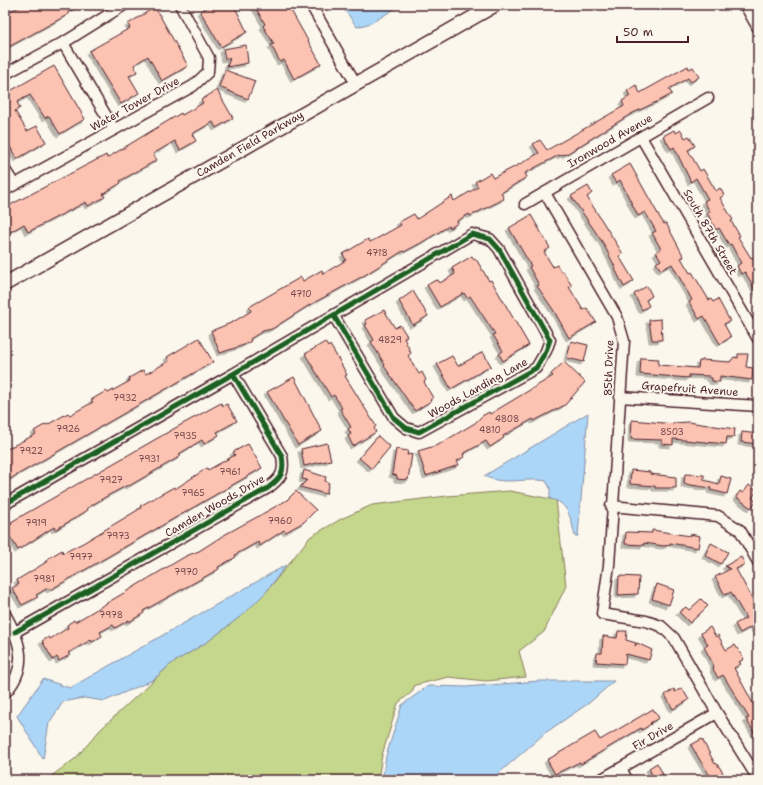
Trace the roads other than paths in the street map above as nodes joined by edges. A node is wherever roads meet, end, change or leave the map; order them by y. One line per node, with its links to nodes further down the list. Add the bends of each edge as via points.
1 (124, 5): 7 (street)
2 (180, 5): 11 (street, Water Tower Drive, via 209,58 208,72 194,86)
3 (311, 5): 9 (street)
4 (495, 5): 9 (street, Camden Field Parkway)
5 (745, 5): 6 (street)
6 (758, 28)
7 (63, 43): 8 (street); 11 (street)
8 (5, 74)
9 (356, 84): 17 (street, Camden Field Parkway)
10 (708, 98): 12 (street, Ironwood Avenue)
11 (114, 129): 14 (street, Water Tower Drive)
12 (642, 137): 15 (street, Ironwood Avenue); 19 (street, South 87th Street)
13 (5, 170): 14 (street)
14 (9, 187)
15 (545, 193): 16 (street, Ironwood Avenue); 21 (street, 85th Drive, via 617,317 624,341)
16 (525, 204)
17 (5, 284)
18 (334, 316): 18 (street, Woods Landing Lane, via 472,234 490,239 499,249 550,340 536,368 419,432 406,428 394,418); 20 (street, Woods Landing Lane)
19 (758, 339)
20 (233, 374): 23 (street); 27 (street, Camden Woods Drive, via 282,456 284,468 278,480)
21 (620, 397): 22 (street, Grapefruit Avenue); 24 (street, 85th Drive)
22 (758, 406)
23 (5, 504)
24 (612, 506): 25 (street, via 718,516 740,530); 29 (street, 85th Drive, via 609,565 602,614 646,621 660,626 674,638)
25 (758, 562)
26 (5, 614): 27 (street)
27 (15, 632): 28 (street, via 20,650 20,668)
28 (5, 693)
29 (717, 713): 30 (street, Fir Drive); 31 (street)
30 (621, 768): 32 (street, Fir Drive); 33 (street)
31 (758, 779)
32 (600, 780)
33 (628, 780)

